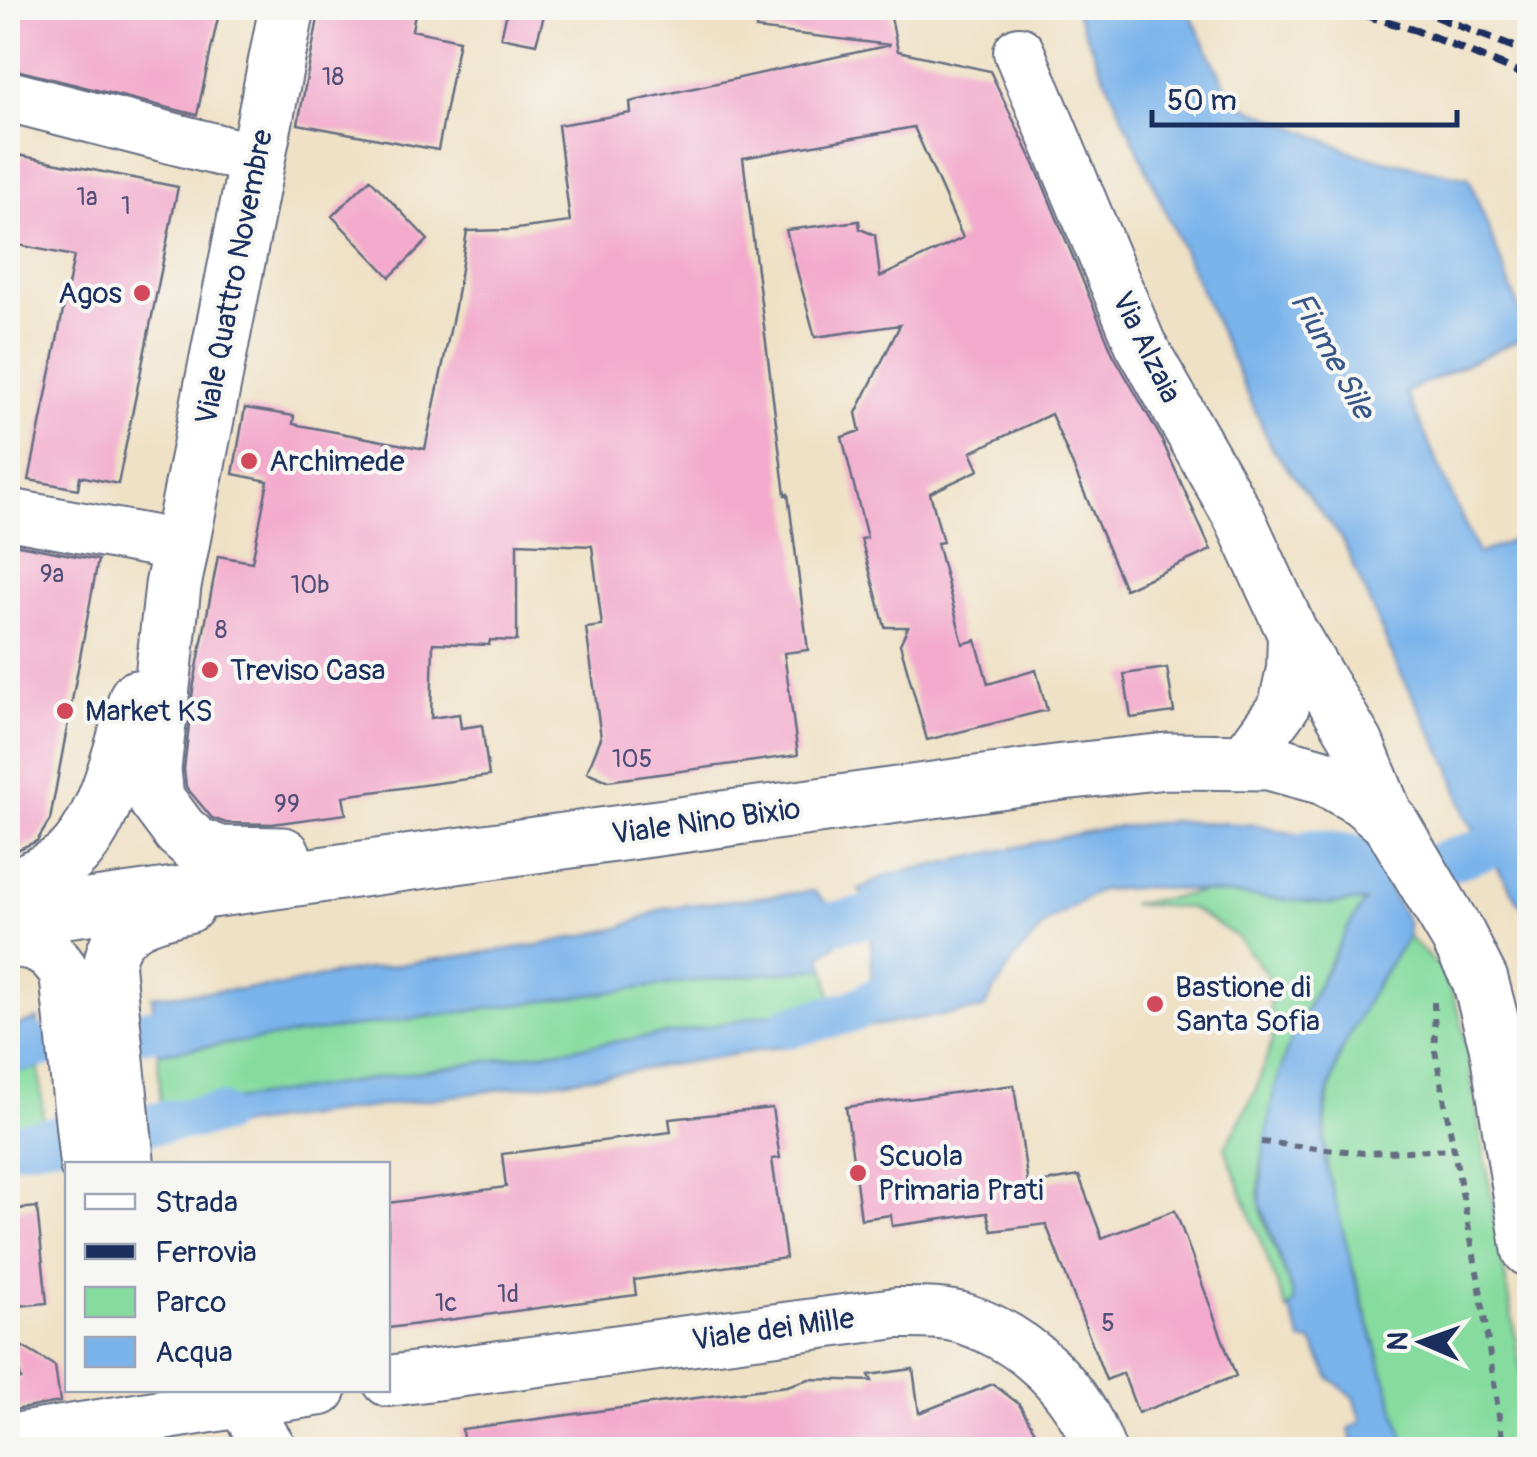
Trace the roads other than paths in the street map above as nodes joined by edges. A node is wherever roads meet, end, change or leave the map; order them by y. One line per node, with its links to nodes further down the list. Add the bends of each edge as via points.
1 (287, 8): 4 (main road, Viale Quattro Novembre)
2 (1019, 52): 7 (street, Via Alzaia, via 1140,343 1239,517)
3 (8, 96): 4 (street)
4 (257, 160): 6 (main road, Viale Quattro Novembre)
5 (8, 514): 6 (street)
6 (177, 566): 10 (main road, Viale Quattro Novembre, via 152,769 156,799 180,831 220,854); 12 (main road, Viale Quattro Novembre, via 94,824 72,854)
7 (1293, 634): 8 (street, Via Alzaia, via 1284,706); 9 (street, Via Alzaia, via 1358,743)
8 (1243, 762): 9 (main road, Viale Nino Bixio, via 1324,777); 10 (main road, Viale Nino Bixio, via 1167,761 1063,772)
9 (1390, 823): 17 (main road, via 1480,980)
10 (421, 860): 11 (main road, Viale Nino Bixio)
11 (294, 876): 13 (main road, Viale Nino Bixio); 15 (street, via 149,917 124,930 111,951)
12 (8, 889)
13 (8, 918)
14 (8, 942): 15 (street, via 35,944)
15 (87, 969): 16 (street)
16 (106, 1158)
17 (1530, 1248)
18 (390, 1381): 24 (street, Viale dei Mille, via 928,1314 964,1318 1037,1358 1063,1382)
19 (309, 1392): 20 (street)
20 (192, 1411): 21 (street); 23 (street)
21 (98, 1422): 22 (street)
22 (8, 1440)
23 (272, 1450)
24 (1100, 1450)

